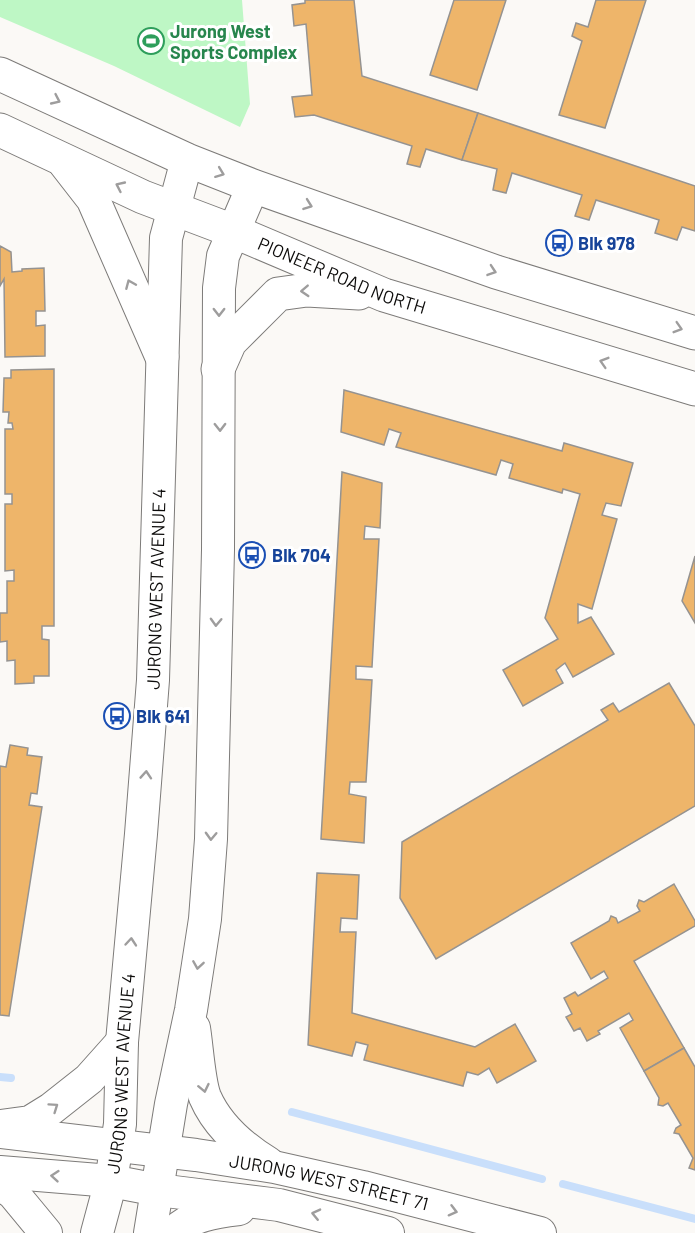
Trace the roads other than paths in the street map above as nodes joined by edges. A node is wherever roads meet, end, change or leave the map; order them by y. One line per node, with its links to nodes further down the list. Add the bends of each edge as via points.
1 (0, 74): 4 (main road, one-way to 4)
2 (0, 130): 3 (main road, PIONEER ROAD NORTH)
3 (62, 159): 6 (main road, PIONEER ROAD NORTH, one-way to 3); 10 (main road, one-way to 3, via 93,199)
4 (188, 160): 5 (main road, one-way to 5); 6 (main road, JURONG WEST AVENUE 4)
5 (253, 186): 7 (main road); 9 (main road, one-way to 9, via 496,272)
6 (174, 209): 7 (main road, PIONEER ROAD NORTH); 10 (main road, JURONG WEST AVENUE 4, via 166,237)
7 (233, 231): 8 (main road, PIONEER ROAD NORTH); 11 (main road, one-way to 11, via 223,256 219,288)
8 (384, 295): 11 (main road, one-way to 11, via 308,290 278,294 230,342); 12 (main road, PIONEER ROAD NORTH, one-way to 8)
9 (695, 333)
10 (162, 357): 14 (main road, JURONG WEST AVENUE 4, one-way to 10, via 153,680)
11 (218, 369): 13 (main road, one-way to 13, via 211,838 205,919)
12 (695, 388)
13 (191, 1010): 18 (main road); 19 (main road, one-way to 19, via 205,1096 225,1129 247,1150)
14 (122, 1042): 15 (main road, one-way to 14, via 30,1122 51,1109 89,1079); 17 (main road, JURONG WEST AVENUE 4)
15 (0, 1126)
16 (0, 1132): 17 (main road, JURONG WEST STREET 71)
17 (116, 1146): 18 (main road, JURONG WEST STREET 71); 21 (main road, JURONG WEST AVENUE 4)
18 (164, 1152): 19 (main road, JURONG WEST STREET 71); 23 (main road)
19 (274, 1167): 30 (main road, JURONG WEST STREET 71, one-way to 30)
20 (0, 1172): 21 (main road, JURONG WEST STREET 71, one-way to 20)
21 (111, 1181): 23 (main road, JURONG WEST STREET 71); 26 (main road, JURONG WEST AVENUE 4)
22 (0, 1184): 25 (main road, via 13,1193)
23 (158, 1190): 24 (main road, JURONG WEST STREET 71); 27 (main road)
24 (279, 1205): 28 (main road, via 208,1213 183,1223); 29 (main road, JURONG WEST STREET 71, one-way to 24)
25 (46, 1233)
26 (97, 1233)
27 (150, 1233)
28 (173, 1233)
29 (388, 1233)
30 (540, 1233)

